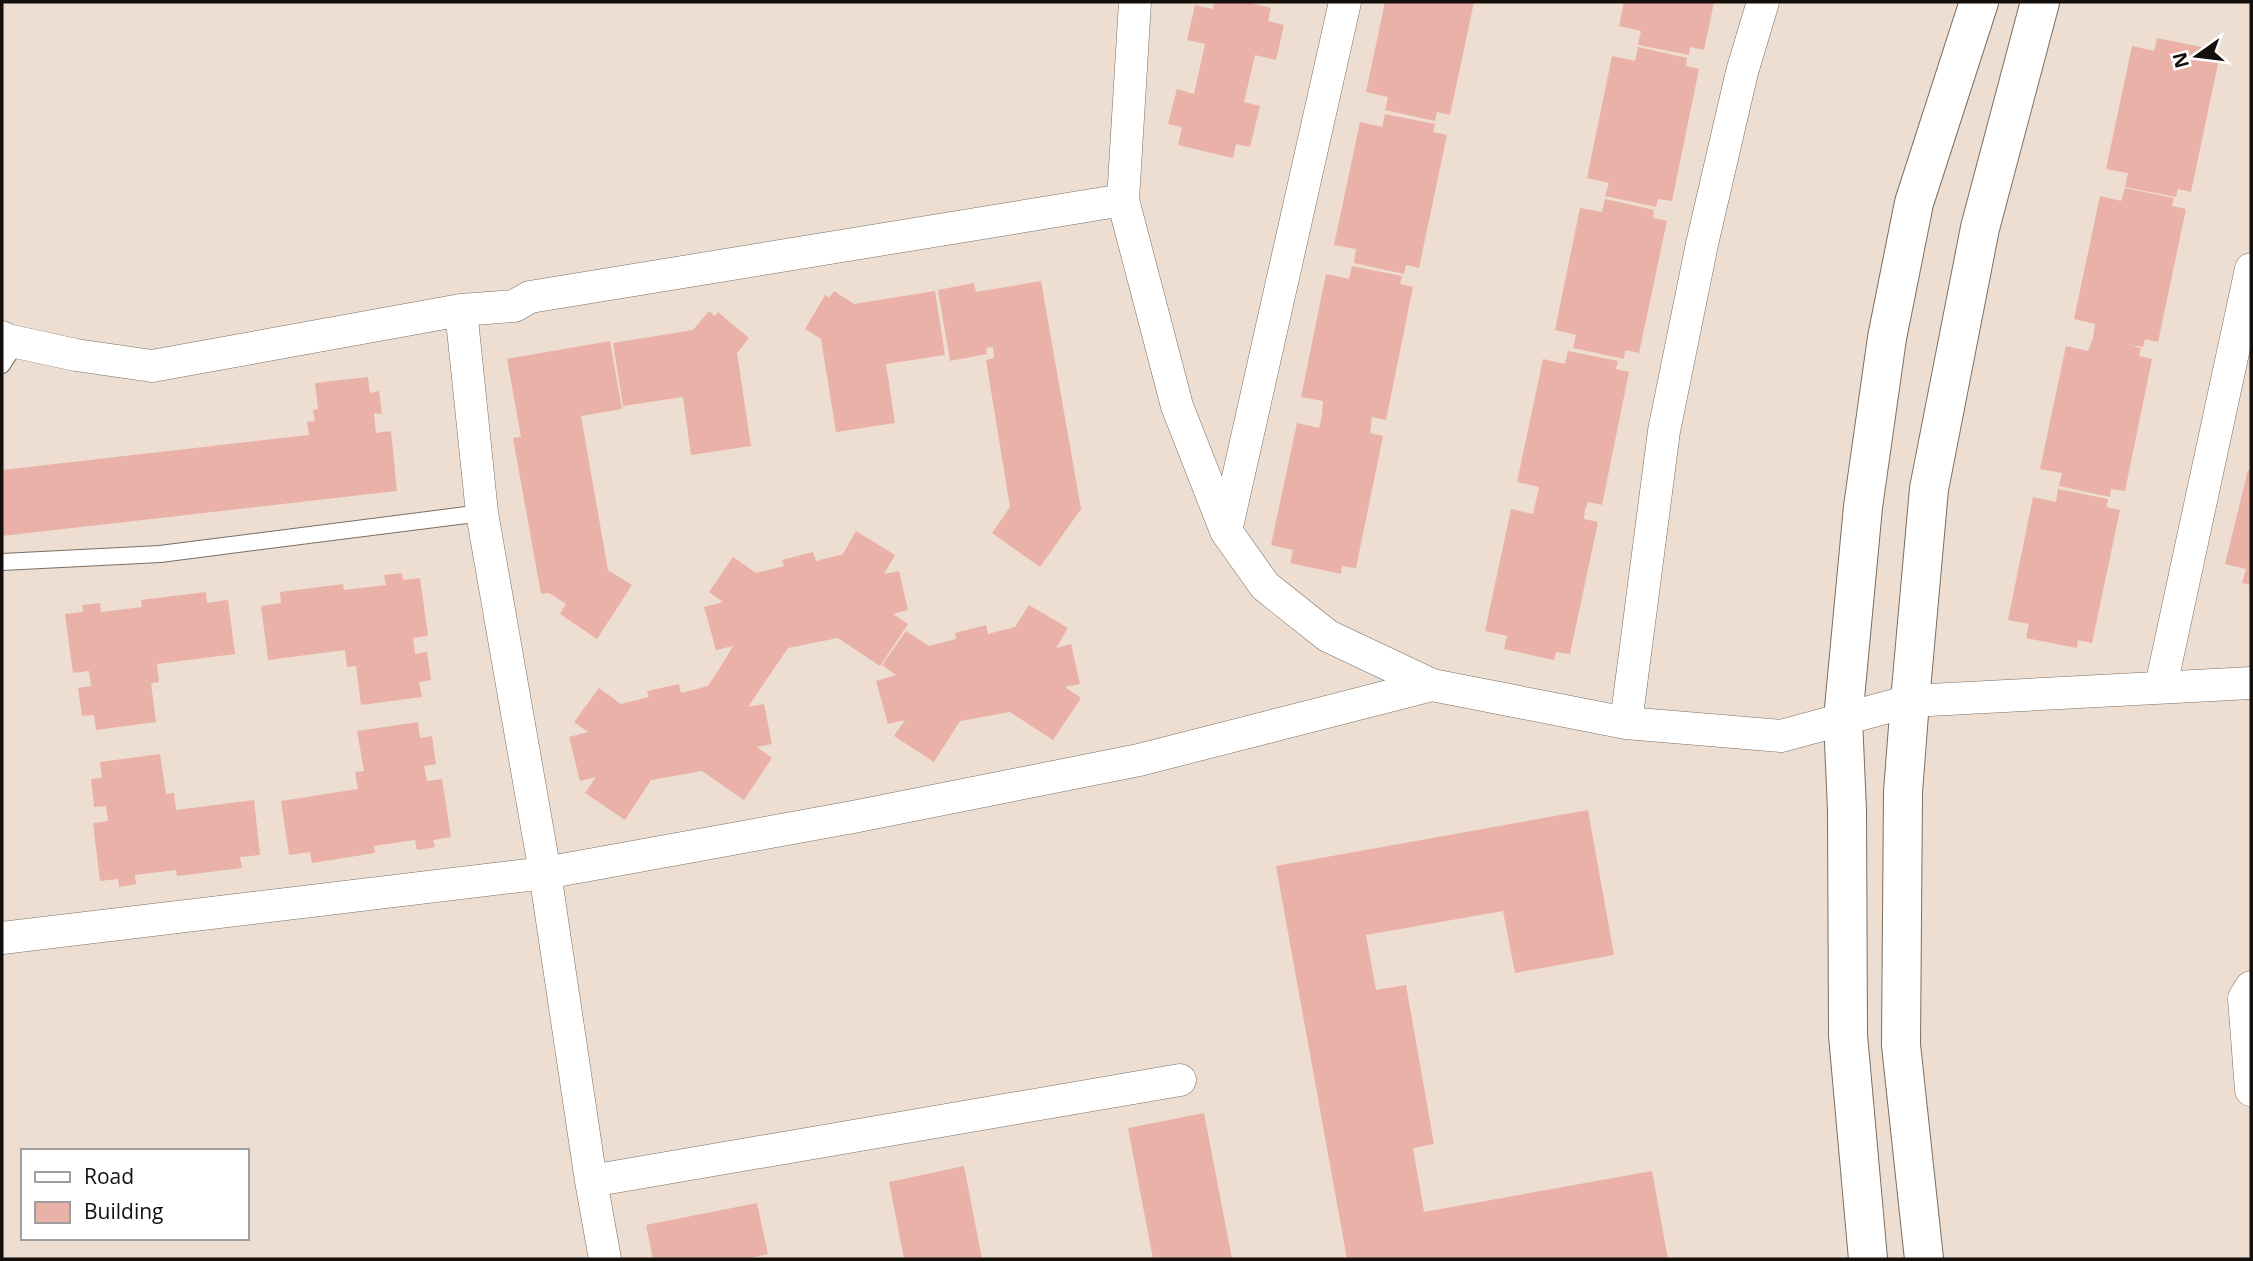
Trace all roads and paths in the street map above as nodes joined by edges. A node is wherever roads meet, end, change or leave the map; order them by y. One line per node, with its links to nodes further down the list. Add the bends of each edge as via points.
1 (1136, 2): 6 (street)
2 (1345, 2): 11 (street)
3 (1763, 2): 18 (street, via 1702,244 1664,431)
4 (1979, 2): 17 (main road, via 1914,203 1887,338 1863,507)
5 (2040, 2): 16 (main road, via 1980,228 1930,489)
6 (1123, 200): 8 (street, via 530,297 514,306); 11 (street, via 1177,406)
7 (2251, 269): 15 (street)
8 (461, 310): 9 (street, via 152,366); 10 (street)
9 (7, 348)
10 (482, 513): 12 (lane, via 160,554); 19 (street)
11 (1226, 531): 14 (street, via 1265,586 1328,636)
12 (2, 562)
13 (2251, 683): 15 (street)
14 (1432, 685): 18 (street); 19 (street, via 1139,760)
15 (2161, 686): 16 (street)
16 (1910, 701): 17 (street); 27 (main road, via 1903,792 1902,1045)
17 (1843, 719): 18 (street, via 1781,736); 26 (main road, via 1848,1035)
18 (1626, 723)
19 (545, 873): 20 (street); 24 (street)
20 (2, 938)
21 (2251, 987): 23 (street, via 2244,998)
22 (1180, 1080): 24 (street)
23 (2251, 1090)
24 (591, 1181): 25 (street)
25 (605, 1259)
26 (1868, 1259)
27 (1924, 1259)

